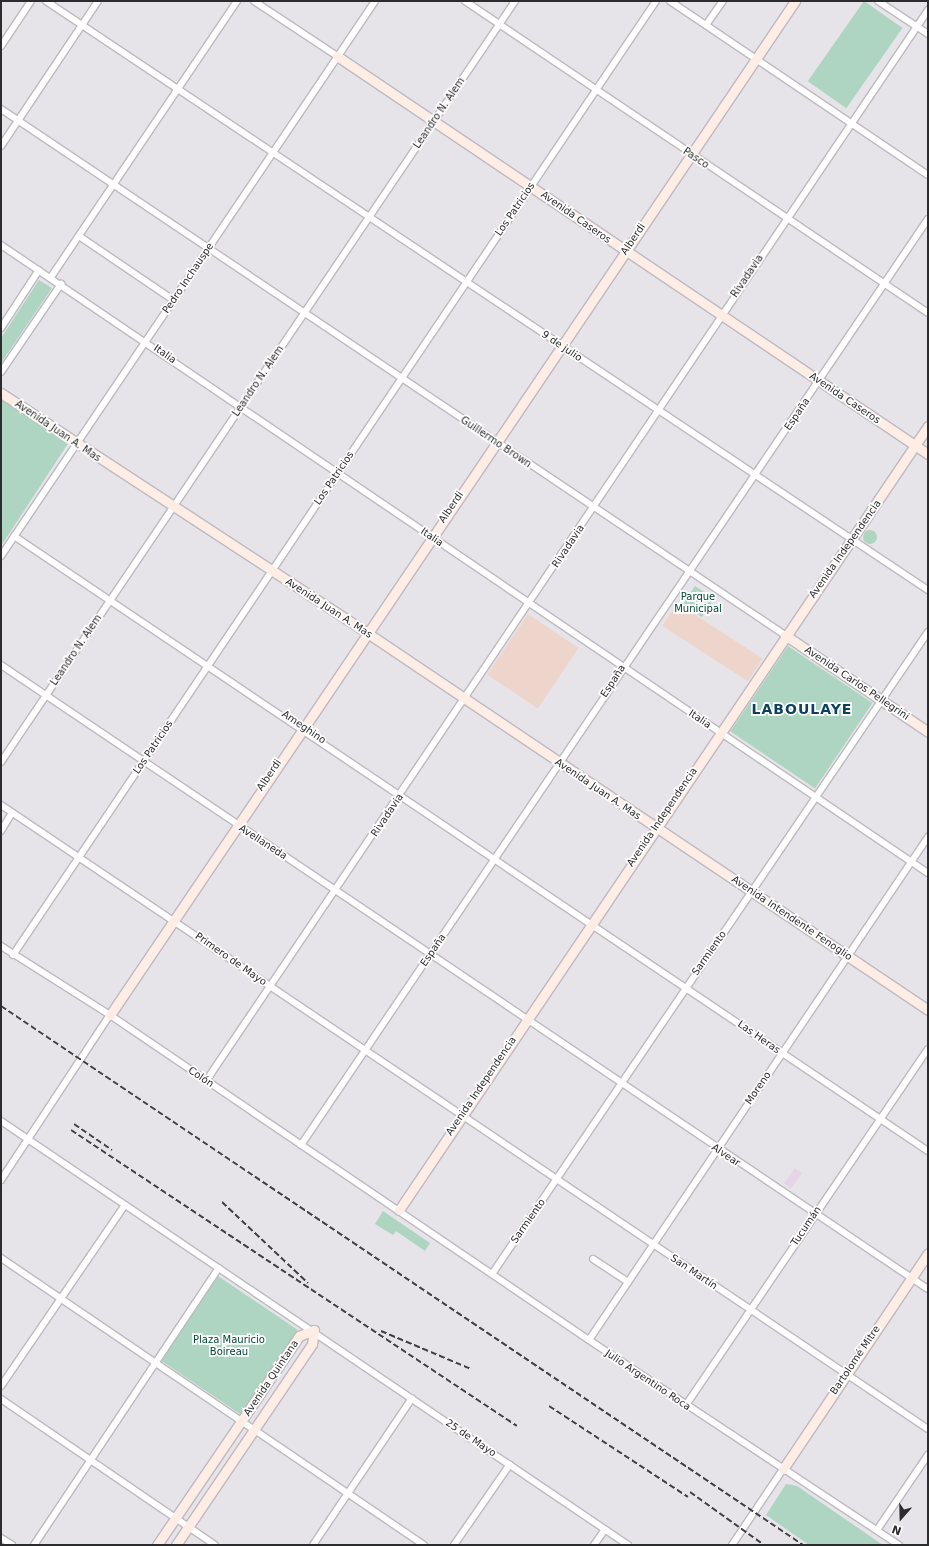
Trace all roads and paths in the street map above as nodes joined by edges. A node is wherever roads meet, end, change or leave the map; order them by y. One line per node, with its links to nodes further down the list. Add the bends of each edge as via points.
1 (31, 1): 20 (street)
2 (46, 1): 17 (street, 9 de julio)
3 (98, 1): 17 (street)
4 (237, 1): 23 (street)
5 (254, 1): 21 (street)
6 (374, 1): 21 (street, Pedro Inchauspe)
7 (465, 1): 15 (street, Pasco)
8 (514, 1): 15 (street, Leandro N. Alem)
9 (656, 1): 24 (street, Los Patricios)
10 (670, 1): 16 (street)
11 (723, 1): 16 (street)
12 (795, 1): 22 (main road, Alberdi)
13 (878, 1): 18 (street)
14 (928, 10): 18 (street, Rivadavia)
15 (499, 24): 24 (street, Pasco); 27 (street, Leandro N. Alem)
16 (706, 25): 22 (street)
17 (82, 26): 23 (street, 9 de julio); 26 (street)
18 (916, 27): 19 (street); 28 (street, Rivadavia)
19 (928, 34)
20 (1, 46)
21 (337, 56): 27 (main road, Avenida Caseros); 30 (street, Pedro Inchauspe)
22 (755, 59): 28 (street); 31 (main road, Alberdi)
23 (178, 89): 30 (street, 9 de julio); 33 (street)
24 (596, 89): 31 (street, Pasco); 34 (street, Los Patricios)
25 (1, 109): 26 (street, Guillermo Brown)
26 (18, 121): 29 (street); 33 (street, Guillermo Brown)
27 (434, 121): 34 (main road, Avenida Caseros); 35 (street, Leandro N. Alem)
28 (851, 124): 32 (street); 36 (street, Rivadavia)
29 (1, 146)
30 (273, 151): 35 (street, 9 de julio); 40 (street, Pedro Inchauspe)
31 (691, 154): 36 (street, Pasco); 41 (main road, Alberdi)
32 (928, 175)
33 (113, 184): 38 (street); 40 (street, Guillermo Brown)
34 (531, 186): 41 (main road, Avenida Caseros); 44 (street, Los Patricios)
35 (370, 216): 44 (street, 9 de julio); 48 (street, Leandro N. Alem)
36 (786, 219): 46 (street, Pasco); 50 (street, Rivadavia)
37 (928, 219): 46 (street, España)
38 (79, 236): 43 (street); 47 (street)
39 (1, 245): 42 (street, Italia)
40 (208, 248): 47 (street, Pedro Inchauspe); 48 (street, Guillermo Brown)
41 (625, 251): 50 (main road, Avenida Caseros); 53 (main road, Alberdi)
42 (40, 270): 43 (street, Italia); 51 (street)
43 (51, 277): 45 (street, Italia)
44 (467, 282): 53 (street, 9 de julio); 55 (street, Los Patricios)
45 (61, 284): 52 (street, Italia); 54 (street)
46 (884, 284): 49 (street, Pasco); 56 (street, España)
47 (173, 300): 52 (street, Pedro Inchauspe)
48 (304, 313): 55 (street, Guillermo Brown); 58 (street, Leandro N. Alem)
49 (928, 313)
50 (720, 315): 56 (main road, Avenida Caseros); 59 (street, Rivadavia)
51 (1, 328)
52 (146, 341): 58 (street, Italia); 62 (street, Pedro Inchauspe)
53 (561, 345): 59 (street, 9 de julio); 61 (main road, Alberdi)
54 (1, 372)
55 (402, 378): 61 (street, Guillermo Brown); 65 (street, Los Patricios)
56 (818, 381): 63 (main road, Avenida Caseros); 66 (street, España)
57 (1, 393): 62 (main road, Avenida Juan A. Mas)
58 (241, 407): 65 (street, Italia); 67 (street, Leandro N. Alem)
59 (658, 412): 66 (street, 9 de julio); 68 (street, Rivadavia)
60 (928, 426): 63 (main road, Avenida Independencia)
61 (495, 442): 68 (street, Guillermo Brown); 70 (main road, Alberdi)
62 (76, 444): 67 (main road, Avenida Juan A. Mas); 69 (street, Pedro Inchauspe)
63 (914, 445): 64 (main road, Avenida Caseros); 71 (main road, Avenida Independencia)
64 (928, 454)
65 (337, 474): 70 (street, Italia); 73 (street, Los Patricios)
66 (755, 476): 71 (street, 9 de julio); 74 (street, España)
67 (174, 506): 73 (main road, Avenida Juan A. Mas); 76 (street, Leandro N. Alem)
68 (594, 507): 74 (street, Guillermo Brown); 77 (street, Rivadavia)
69 (14, 536): 72 (street, Pedro Inchauspe); 76 (street, Ameghino)
70 (431, 536): 77 (street, Italia); 78 (main road, Alberdi)
71 (852, 540): 75 (street, 9 de julio); 80 (main road, Avenida Independencia)
72 (1, 556)
73 (272, 570): 78 (main road, Avenida Juan A. Mas); 82 (street, Los Patricios)
74 (690, 572): 80 (street, Guillermo Brown); 83 (street, España)
75 (928, 590)
76 (111, 600): 82 (street, Ameghino); 84 (street, Leandro N. Alem)
77 (530, 603): 83 (street, Italia); 86 (street, Rivadavia)
78 (366, 632): 86 (main road, Avenida Juan A. Mas); 87 (main road, Alberdi)
79 (928, 632): 85 (street, Sarmiento)
80 (785, 634): 85 (main road, Avenida Carlos Pellegrini); 88 (main road, Avenida Independencia)
81 (1, 665): 84 (street, Avellaneda)
82 (209, 665): 87 (street, Ameghino); 91 (street, Los Patricios)
83 (623, 666): 88 (street, Italia); 92 (street, España)
84 (46, 695): 90 (street, Leandro N. Alem); 91 (street, Avellaneda)
85 (881, 699): 89 (main road, Avenida Carlos Pellegrini); 94 (street, Sarmiento)
86 (465, 700): 92 (main road, Avenida Juan A. Mas); 93 (street, Rivadavia)
87 (302, 726): 93 (street, Ameghino); 97 (main road, Alberdi)
88 (720, 732): 94 (street, Italia); 98 (main road, Avenida Independencia)
89 (928, 732)
90 (1, 762)
91 (143, 762): 97 (street, Avellaneda); 101 (street, Los Patricios)
92 (560, 763): 98 (main road, Avenida Juan A. Mas); 102 (street, España)
93 (402, 794): 102 (street, Ameghino); 105 (street, Rivadavia)
94 (815, 797): 103 (street, Italia); 106 (street, Sarmiento)
95 (1, 805): 96 (street, Primero de Mayo)
96 (12, 813): 99 (street); 101 (street, Primero de Mayo)
97 (236, 824): 105 (street, Avellaneda); 107 (main road, Alberdi)
98 (655, 827): 106 (main road, Avenida Intendente Fenoglio); 108 (main road, Avenida Independencia)
99 (1, 831)
100 (928, 837): 103 (street, Moreno)
101 (79, 858): 107 (street, Primero de Mayo); 111 (street, Los Patricios)
102 (495, 858): 108 (street, Ameghino); 110 (street, España)
103 (911, 862): 104 (street, Italia); 112 (street, Moreno)
104 (928, 873)
105 (337, 890): 110 (street, Avellaneda); 113 (street, Rivadavia)
106 (753, 891): 112 (main road, Avenida Intendente Fenoglio); 114 (street, Sarmiento)
107 (174, 919): 113 (street, Primero de Mayo); 116 (main road, Alberdi)
108 (591, 923): 114 (street, Las Heras); 117 (main road, Avenida Independencia)
109 (1, 946): 111 (street, Colón)
110 (431, 953): 117 (street, Avellaneda); 119 (street, España)
111 (13, 955): 116 (street, Colón)
112 (849, 957): 115 (main road, Avenida Intendente Fenoglio); 120 (street, Moreno)
113 (271, 986): 119 (street, Primero de Mayo); 121 (street, Rivadavia)
114 (686, 986): 120 (street, Las Heras); 122 (street, Sarmiento)
115 (928, 1010)
116 (110, 1015): 121 (street, Colón); 126 (street)
117 (526, 1019): 122 (street, Alvear); 123 (main road, Avenida Independencia)
118 (928, 1049): 124 (street, Tucumán)
119 (366, 1050): 123 (street, Primero de Mayo); 127 (street, España)
120 (782, 1053): 124 (street, Las Heras); 128 (street, Moreno)
121 (206, 1081): 127 (street, Colón)
122 (620, 1084): 128 (street, Alvear); 131 (street, Sarmiento)
123 (459, 1117): 131 (street, San Martín); 133 (main road, Avenida Independencia)
124 (880, 1119): 129 (street, Las Heras); 134 (street, Tucumán)
125 (1, 1121): 126 (street, 25 de Mayo)
126 (28, 1139): 130 (street); 132 (street, 25 de Mayo)
127 (301, 1145): 133 (street, Colón)
128 (717, 1149): 134 (street, Alvear); 135 (street, Moreno)
129 (928, 1151)
130 (1, 1180)
131 (556, 1181): 135 (street, San Martín); 140 (street, Sarmiento)
132 (125, 1205): 139 (street, 25 de Mayo); 144 (street)
133 (399, 1210): 140 (street, Julio Argentino Roca)
134 (814, 1213): 141 (street, Alvear); 145 (street, Tucumán)
135 (653, 1244): 142 (street, Moreno); 145 (street, San Martín)
136 (928, 1253): 141 (main road, Bartolomé Mitre)
137 (1, 1258): 144 (street)
138 (593, 1259): 142 (street)
139 (220, 1268): 146 (street, 25 de Mayo); 148 (street)
140 (492, 1274): 147 (street, Julio Argentino Roca)
141 (911, 1278): 143 (street, Alvear); 149 (main road, Bartolomé Mitre)
142 (628, 1282): 147 (street, Moreno)
143 (928, 1289)
144 (59, 1297): 148 (street); 150 (street)
145 (750, 1309): 149 (street, San Martín); 153 (street, Tucumán)
146 (314, 1330): 151 (street, 25 de Mayo); 154 (main road, Avenida Quintana, via 299,1336); 156 (main road, Avenida Quintana, via 312,1344)
147 (589, 1340): 153 (street, Julio Argentino Roca)
148 (156, 1362): 154 (street); 158 (street)
149 (845, 1374): 155 (street, San Martín); 160 (main road, Bartolomé Mitre)
150 (1, 1386)
151 (412, 1398): 159 (street, 25 de Mayo); 161 (street)
152 (1, 1399): 158 (street)
153 (686, 1405): 160 (street, Julio Argentino Roca)
154 (242, 1421): 156 (street); 162 (main road, Avenida Quintana)
155 (928, 1429)
156 (254, 1430): 161 (street); 163 (main road, Avenida Quintana)
157 (928, 1455): 165 (street)
158 (91, 1460): 162 (street); 168 (street)
159 (510, 1464): 164 (street, 25 de Mayo); 174 (street)
160 (782, 1469): 165 (street, Julio Argentino Roca); 177 (street)
161 (347, 1494): 172 (street); 173 (street)
162 (175, 1518): 163 (street); 169 (main road, Avenida Quintana)
163 (189, 1526): 170 (main road, Avenida Quintana); 171 (street)
164 (605, 1529): 175 (street); 176 (street, 25 de Mayo)
165 (877, 1530): 178 (street, Julio Argentino Roca)
166 (1, 1538): 167 (street)
167 (12, 1545)
168 (34, 1545)
169 (157, 1545)
170 (176, 1545)
171 (215, 1545)
172 (313, 1545)
173 (424, 1545)
174 (454, 1545)
175 (594, 1545)
176 (628, 1545)
177 (732, 1545)
178 (899, 1545)

